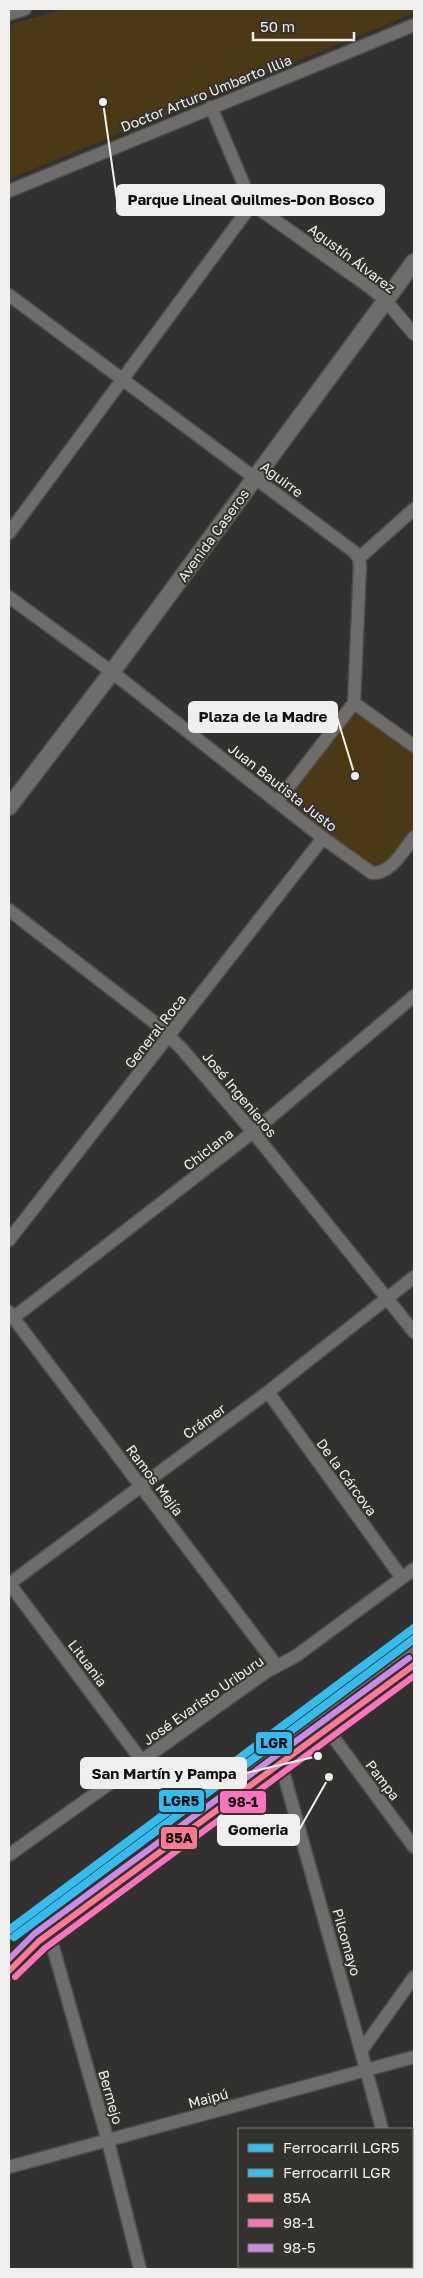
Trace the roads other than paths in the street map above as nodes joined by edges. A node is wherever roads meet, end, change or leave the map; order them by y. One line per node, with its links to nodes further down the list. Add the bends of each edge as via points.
1 (25, 9): 2 (street)
2 (9, 14)
3 (414, 25): 4 (street, Doctor Arturo Umberto Illia)
4 (212, 107): 5 (street, Doctor Arturo Umberto Illia); 6 (street)
5 (9, 191)
6 (252, 204): 9 (street, Agustín Álvarez); 11 (street)
7 (414, 262): 9 (street, Avenida Caseros)
8 (9, 295): 11 (street, Aguirre)
9 (386, 301): 10 (street, Agustín Álvarez); 12 (street, Avenida Caseros)
10 (414, 334)
11 (122, 379): 12 (street, Aguirre); 14 (street)
12 (255, 478): 15 (street, Aguirre); 17 (street, Avenida Caseros)
13 (414, 509): 15 (street)
14 (9, 534)
15 (359, 558): 18 (street)
16 (9, 596): 17 (street, Juan Bautista Justo)
17 (112, 672): 20 (street, Juan Bautista Justo); 21 (street, Avenida Caseros)
18 (354, 703): 19 (street); 20 (street)
19 (412, 741)
20 (277, 802): 22 (street, Juan Bautista Justo)
21 (9, 807)
22 (323, 838): 23 (street, Juan Bautista Justo, via 372,873 379,874 386,871); 26 (street, General Roca)
23 (414, 838)
24 (9, 910): 26 (street, José Ingenieros)
25 (414, 996): 27 (street, Chiclana)
26 (170, 1036): 27 (street, José Ingenieros); 28 (street, General Roca)
27 (254, 1132): 30 (street, José Ingenieros); 31 (street, Chiclana)
28 (9, 1240)
29 (414, 1277): 30 (street, Crámer)
30 (387, 1299): 32 (street, José Ingenieros); 33 (street, Crámer)
31 (11, 1315): 34 (street, Ramos Mejía)
32 (414, 1332)
33 (268, 1392): 34 (street, Crámer); 36 (street, De la Cárcova)
34 (141, 1486): 37 (street, Crámer); 39 (street, Ramos Mejía)
35 (414, 1569): 36 (street, José Evaristo Uriburu)
36 (402, 1578): 39 (street, José Evaristo Uriburu, via 296,1656)
37 (9, 1583): 42 (street, Lituania)
38 (414, 1647): 44 (street, via 279,1746)
39 (277, 1666): 42 (street, José Evaristo Uriburu)
40 (414, 1666): 41 (main road)
41 (328, 1730): 43 (main road); 45 (street, Pampa)
42 (142, 1761): 46 (street, José Evaristo Uriburu)
43 (281, 1764): 44 (main road); 51 (street, Pilcomayo)
44 (244, 1790): 47 (main road)
45 (414, 1847)
46 (9, 1855)
47 (44, 1937): 48 (main road); 49 (main road); 55 (street, Bermejo)
48 (9, 1954)
49 (9, 1971)
50 (414, 1977): 51 (street)
51 (362, 2050): 53 (street, Pilcomayo)
52 (414, 2057): 53 (street, Maipú)
53 (366, 2070): 54 (street, Pilcomayo); 55 (street, Maipú)
54 (382, 2128)
55 (108, 2141): 56 (street, Maipú); 57 (street, Bermejo)
56 (9, 2167)
57 (140, 2269)

